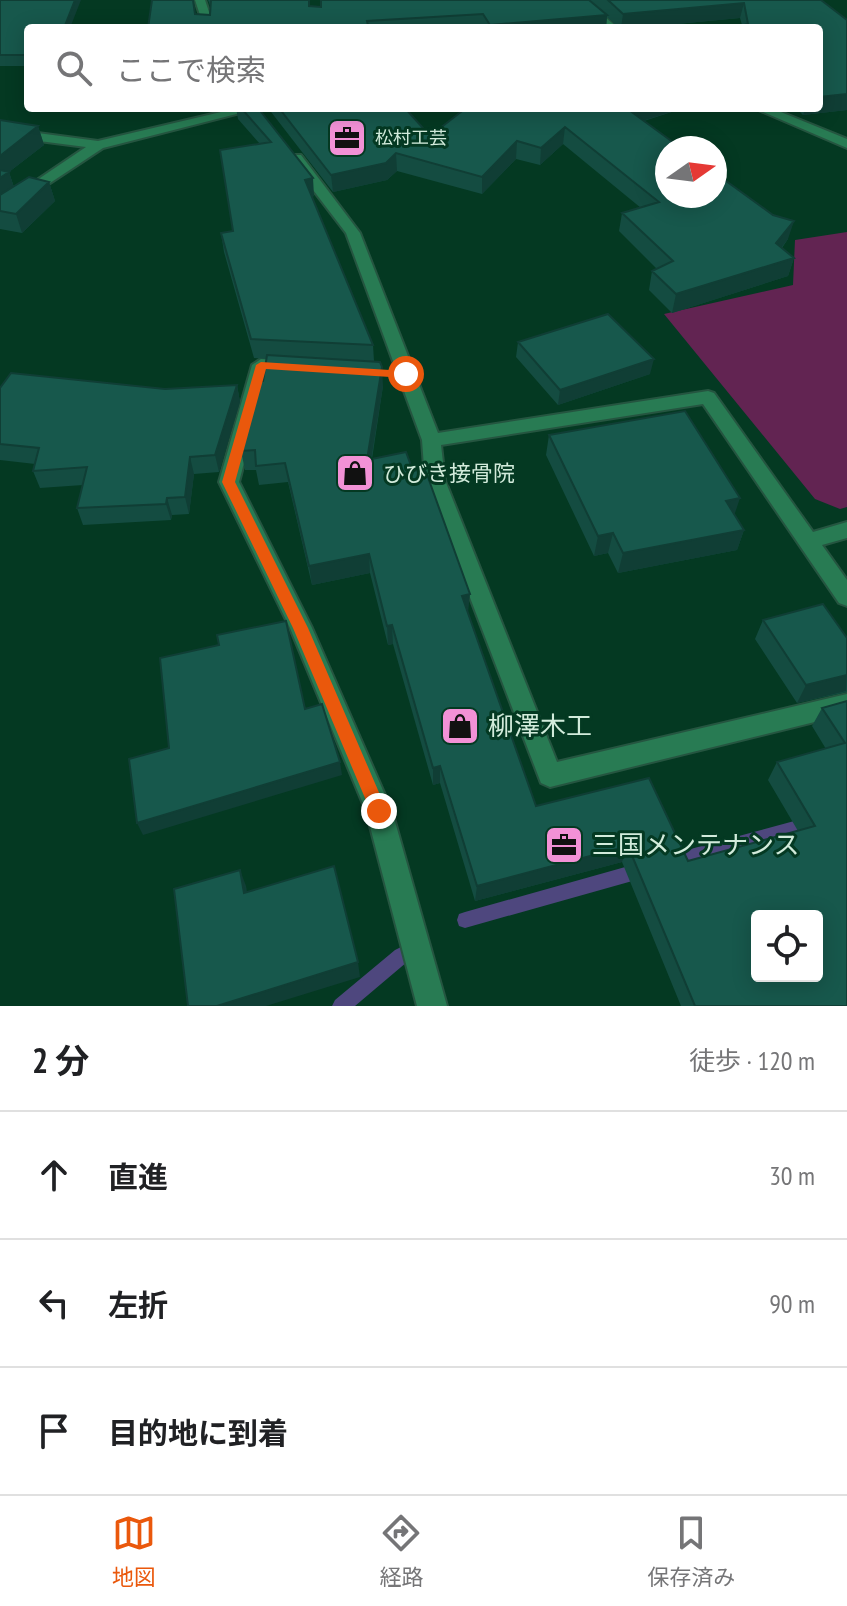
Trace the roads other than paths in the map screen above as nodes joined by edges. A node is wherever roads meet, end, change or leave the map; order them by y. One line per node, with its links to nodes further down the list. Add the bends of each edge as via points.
1 (200, 0): 3 (street)
2 (579, 0): 4 (street)
3 (204, 24)
4 (607, 24)
5 (186, 112): 8 (street)
6 (260, 112): 8 (street)
7 (770, 112): 10 (street)
8 (181, 125): 11 (street)
9 (0, 132): 11 (street)
10 (847, 144)
11 (98, 145): 13 (street)
12 (286, 145): 16 (street, via 353,233)
13 (0, 212)
14 (319, 369): 22 (street, via 261,365 229,482 301,628 379,811)
15 (377, 373): 16 (street)
16 (406, 374): 17 (street)
17 (431, 440): 19 (street, via 708,397); 21 (street, via 435,480 550,775)
18 (847, 530): 19 (street)
19 (808, 541): 20 (street)
20 (847, 597)
21 (847, 704)
22 (432, 1006)

